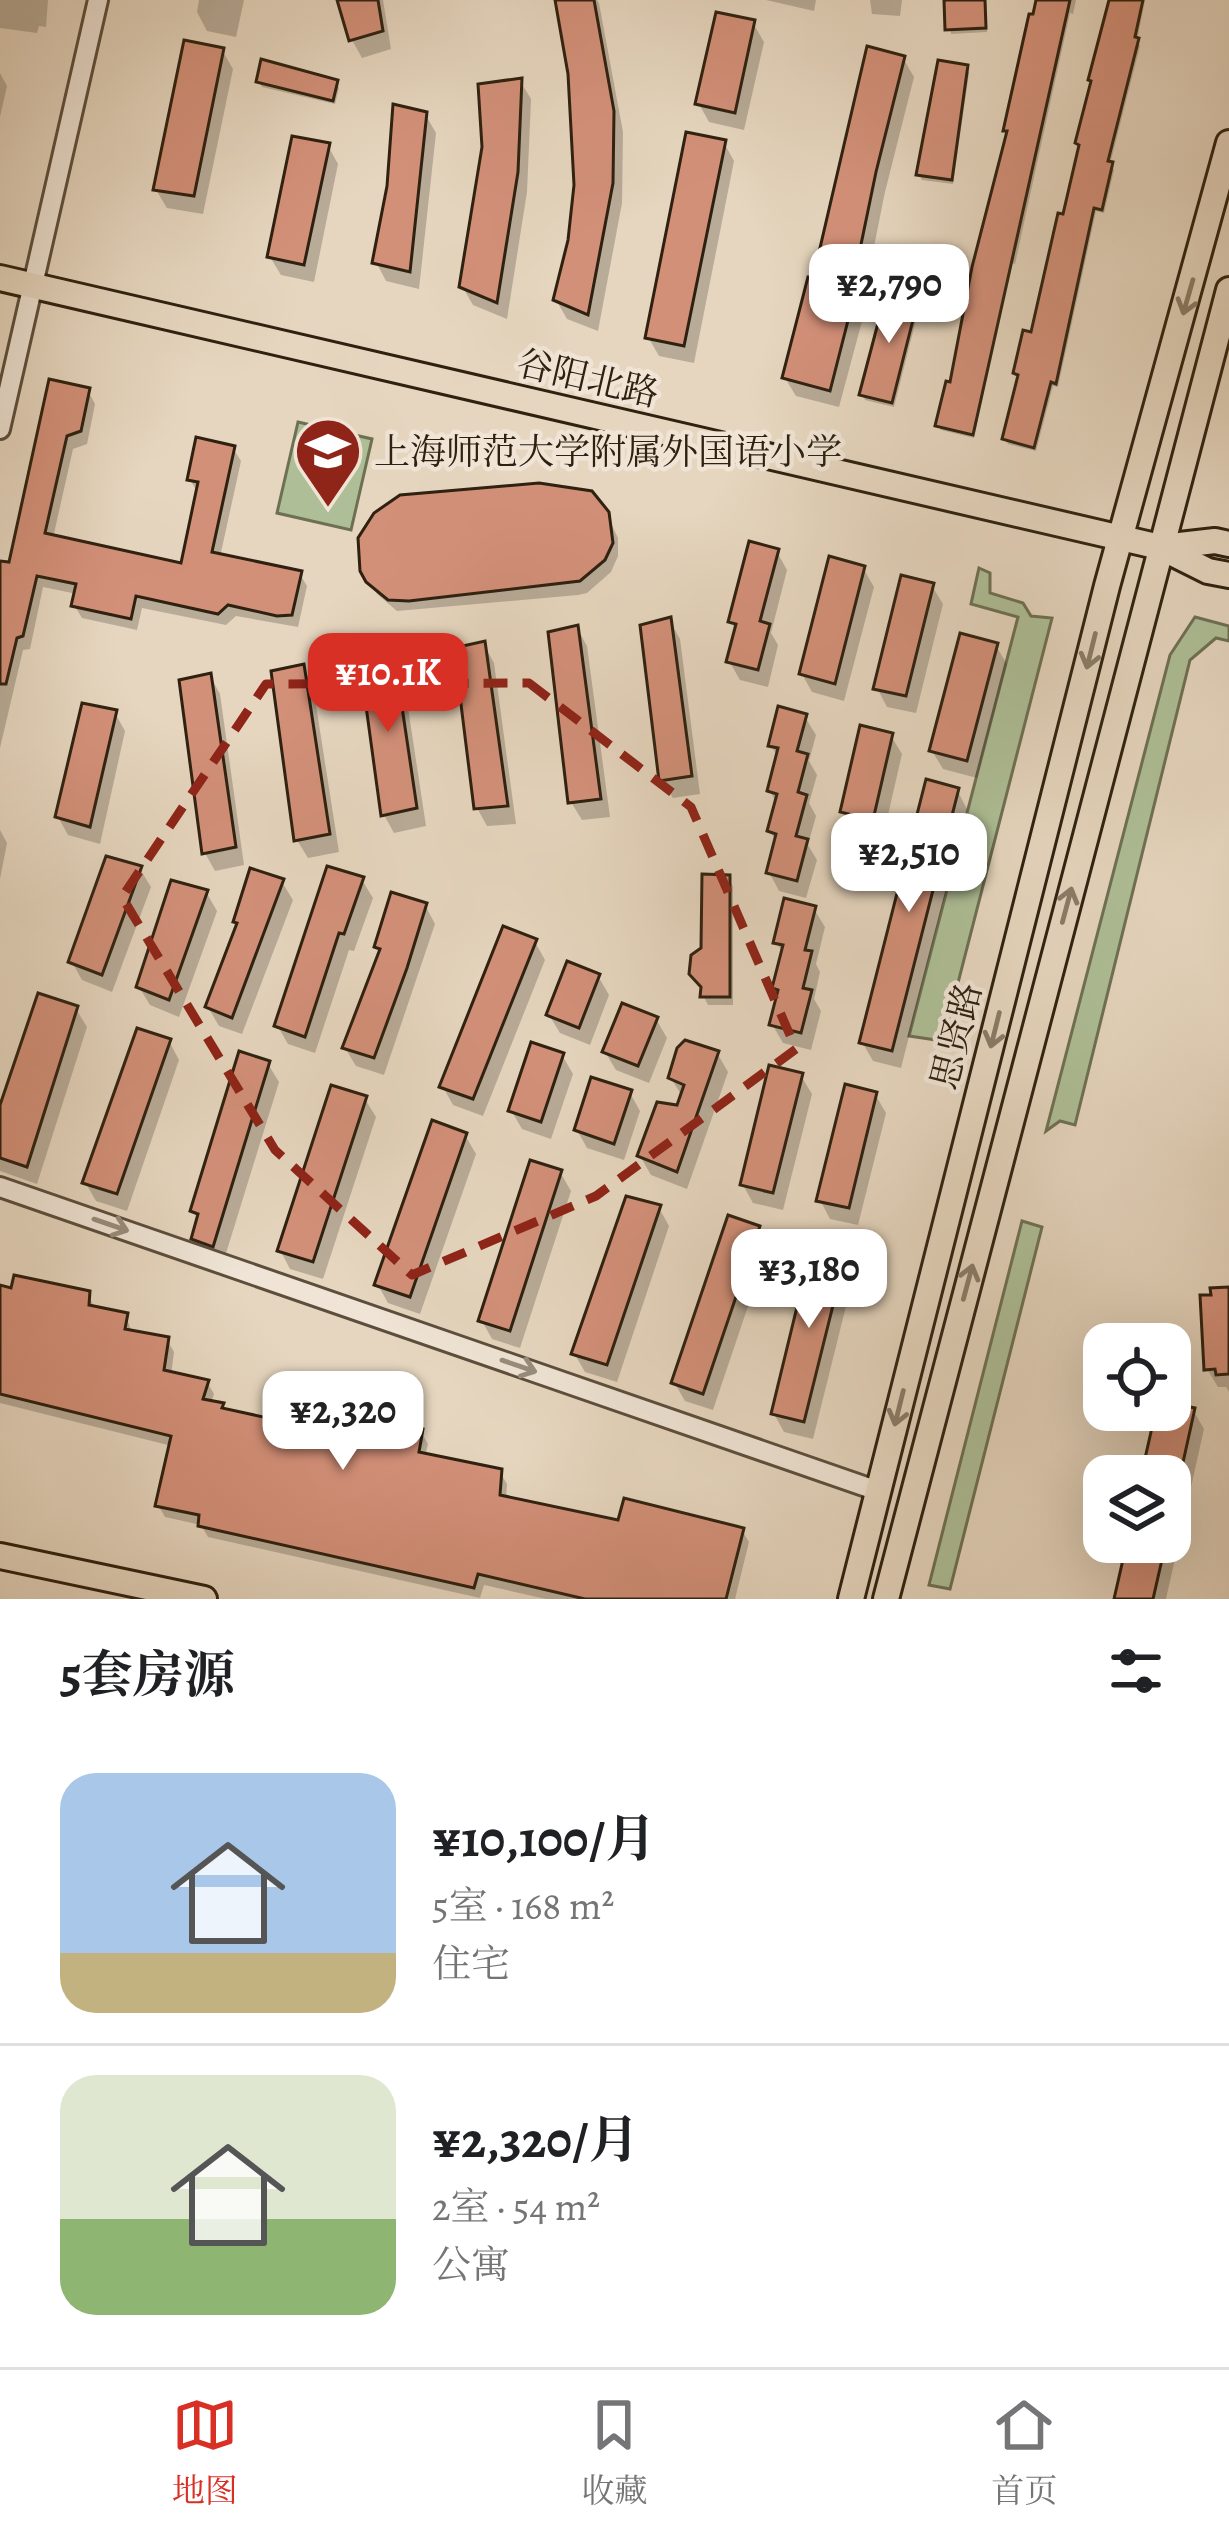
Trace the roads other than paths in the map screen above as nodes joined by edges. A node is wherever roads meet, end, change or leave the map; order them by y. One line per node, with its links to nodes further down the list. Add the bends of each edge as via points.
1 (98, 0): 4 (street)
2 (1229, 143): 7 (main road, 思贤路, one-way to 7)
3 (0, 278): 4 (main road, 谷阳北路)
4 (33, 285): 6 (street); 7 (main road, 谷阳北路)
5 (1229, 290): 9 (main road, 思贤路)
6 (0, 429)
7 (1122, 539): 9 (main road, 谷阳北路); 12 (main road, 思贤路, one-way to 12)
8 (1229, 544): 9 (main road, 谷阳北路)
9 (1160, 547): 10 (main road, 谷阳北路); 16 (main road, 思贤路, one-way to 9)
10 (1229, 575)
11 (0, 1187): 12 (street, one-way to 12)
12 (878, 1490): 15 (main road, 思贤路)
13 (0, 1556): 14 (main road)
14 (204, 1599)
15 (851, 1599)
16 (886, 1599)

